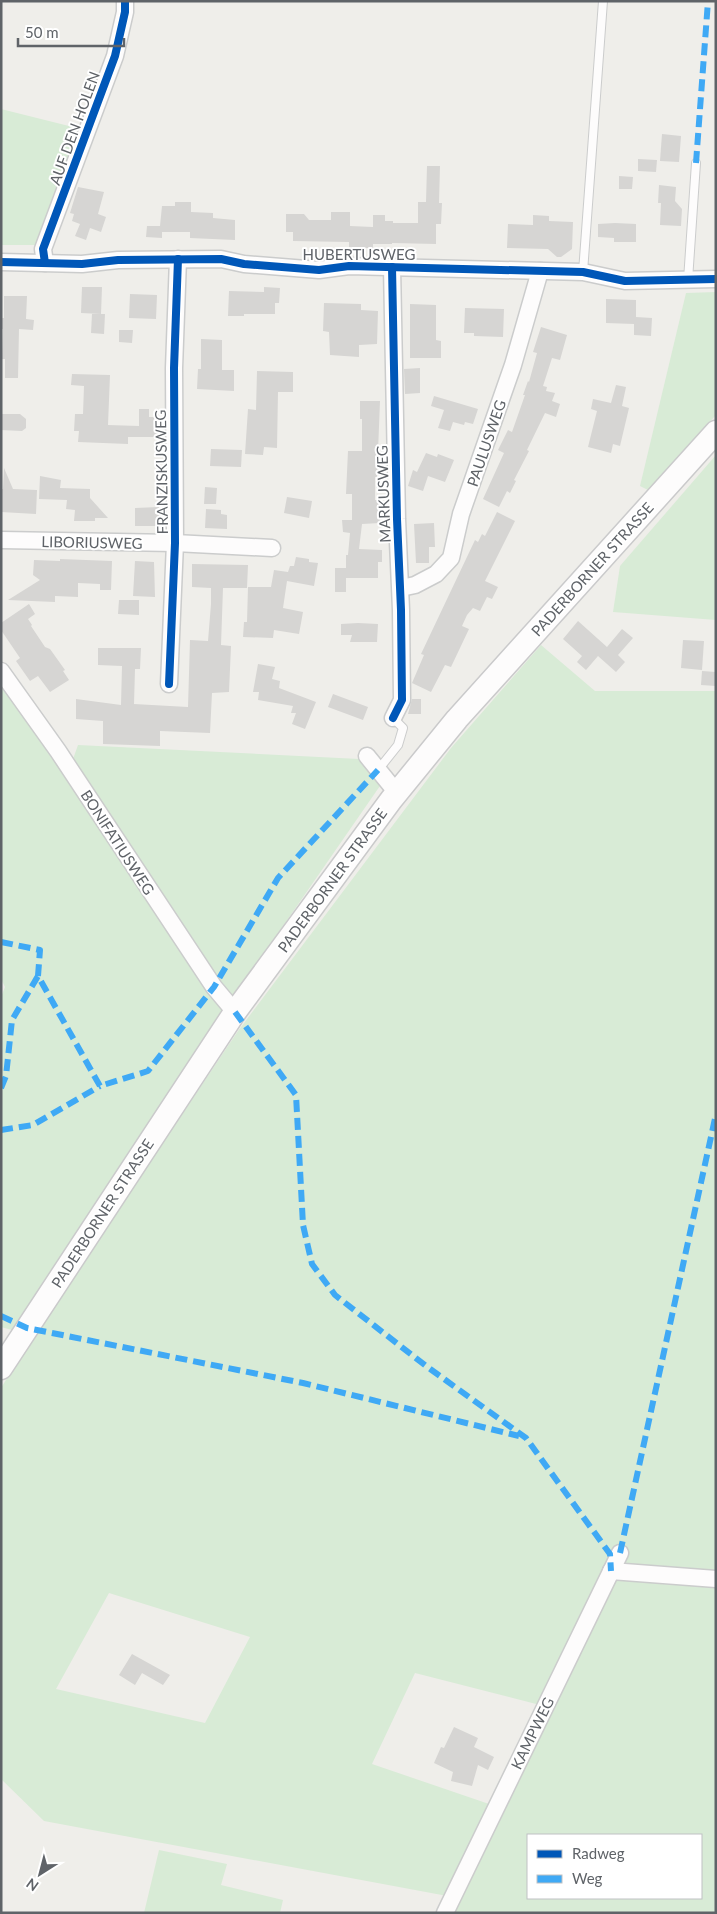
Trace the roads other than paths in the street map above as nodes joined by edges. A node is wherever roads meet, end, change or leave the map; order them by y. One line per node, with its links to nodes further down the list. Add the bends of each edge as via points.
1 (125, 1): 6 (street, AUF DEN HOLEN, via 115,56 43,249)
2 (602, 1): 9 (lane)
3 (696, 163): 11 (lane)
4 (178, 259): 6 (street, HUBERTUSWEG); 7 (street, HUBERTUSWEG, via 222,259 319,270 349,266); 14 (street, FRANZISKUSWEG, via 174,368)
5 (1, 262): 6 (street, HUBERTUSWEG)
6 (45, 263)
7 (392, 267): 8 (street, HUBERTUSWEG); 16 (street, MARKUSWEG)
8 (540, 271): 9 (street, HUBERTUSWEG); 16 (street, PAULUSWEG, via 461,514 451,558 436,574)
9 (583, 272): 11 (street, HUBERTUSWEG, via 625,281)
10 (716, 279): 11 (street, HUBERTUSWEG)
11 (688, 280)
12 (716, 432): 22 (main road, PADERBORNER STRASSE, via 457,719)
13 (1, 540): 14 (street, LIBORIUSWEG)
14 (176, 543): 15 (street, LIBORIUSWEG); 18 (street, FRANZISKUSWEG)
15 (272, 548)
16 (401, 588): 19 (street, MARKUSWEG, via 402,700)
17 (1, 671): 23 (street, BONIFATIUSWEG, via 58,751 214,987)
18 (170, 684)
19 (394, 718): 21 (lane, via 403,728 398,745)
20 (367, 756): 21 (street)
21 (378, 770): 22 (street)
22 (397, 793): 23 (main road, PADERBORNER STRASSE)
23 (235, 1012): 24 (main road, PADERBORNER STRASSE)
24 (1, 1368)
25 (620, 1553): 26 (street, KAMPWEG)
26 (611, 1572): 27 (street); 28 (street, KAMPWEG)
27 (716, 1580)
28 (444, 1913)

